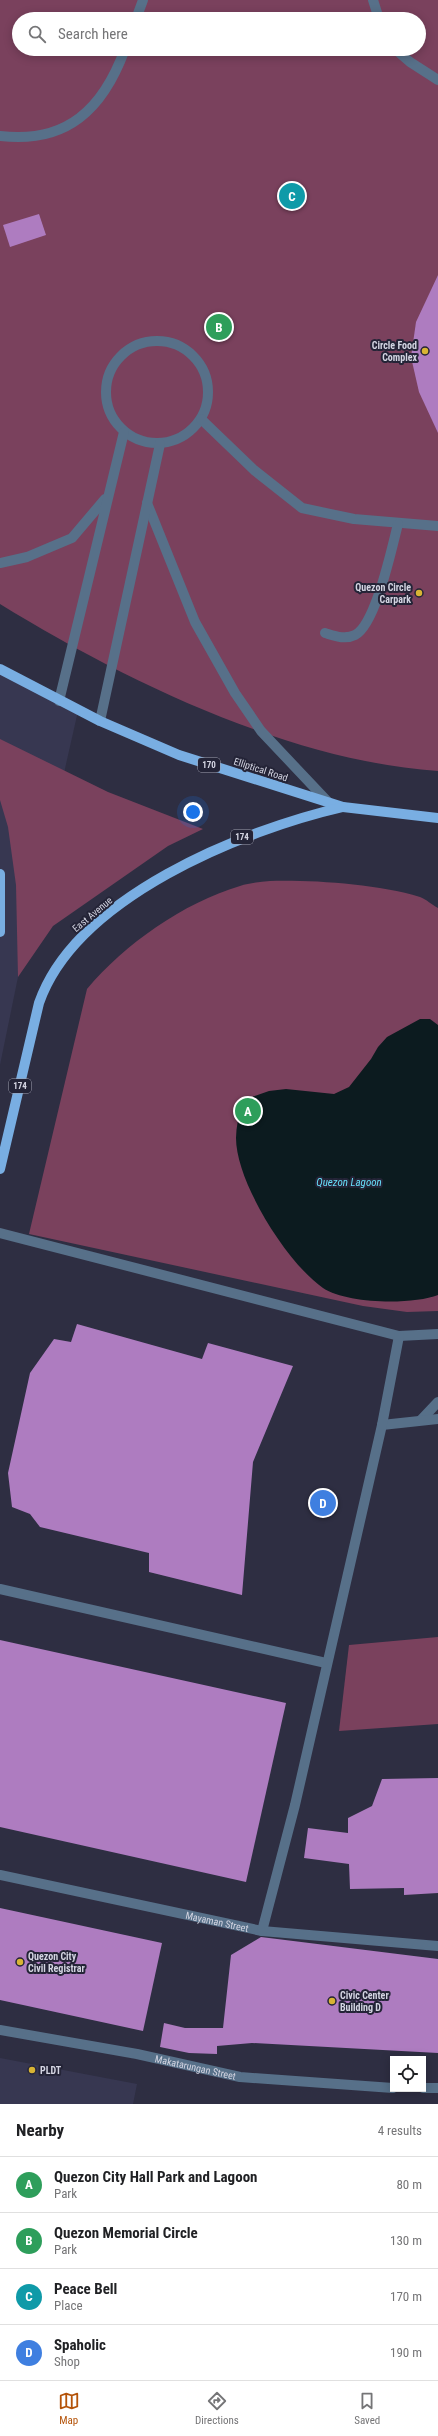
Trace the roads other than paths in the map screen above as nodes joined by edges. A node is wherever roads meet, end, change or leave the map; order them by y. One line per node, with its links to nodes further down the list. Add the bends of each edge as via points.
1 (143, 0): 3 (street)
2 (372, 0): 4 (street)
3 (139, 12)
4 (376, 12)
5 (122, 56): 8 (street, via 106,90 80,117 56,132 42,136)
6 (404, 56): 7 (street)
7 (438, 80)
8 (0, 136)
9 (201, 418): 10 (street, via 209,396 203,369 194,356 182,347 166,342 149,341 133,346 120,356 110,370 106,403 112,419); 11 (street, via 191,431 176,440); 14 (street, via 254,470 302,508)
10 (124, 432): 11 (street, via 134,439); 12 (street)
11 (160, 444): 13 (street)
12 (109, 491): 16 (street, via 72,538 27,557); 19 (street)
13 (148, 503): 20 (street); 21 (street, via 195,622 235,694 260,731)
14 (398, 524): 15 (street); 17 (street, via 380,591 362,629 355,635 343,638)
15 (438, 526)
16 (0, 563)
17 (325, 633)
18 (0, 669): 19 (main road, Elliptical Road / 170)
19 (59, 701): 20 (main road, Elliptical Road / 170)
20 (100, 721): 21 (main road, Elliptical Road / 170, via 179,755)
21 (328, 802): 22 (main road, Elliptical Road / 170)
22 (343, 807): 23 (main road, Elliptical Road / 170); 26 (main road, East Avenue / 174, via 285,822 213,850 155,882 122,904 74,945 50,977 39,1003)
23 (438, 818)
24 (0, 874): 25 (main road)
25 (0, 932)
26 (0, 1169)
27 (0, 1233): 29 (street)
28 (438, 1334): 29 (street)
29 (399, 1336): 33 (street)
30 (438, 1402): 32 (street)
31 (438, 1419): 32 (street)
32 (421, 1420): 33 (street)
33 (382, 1425): 35 (street)
34 (0, 1589): 35 (street)
35 (326, 1663): 37 (street, via 296,1805)
36 (0, 1875): 37 (street, Mayaman Street)
37 (262, 1931): 38 (street, Mayaman Street)
38 (438, 1946)
39 (0, 2030): 40 (street, Makatarungan Street, via 137,2054 240,2077)
40 (390, 2088)
41 (426, 2088): 42 (street)
42 (438, 2088)

